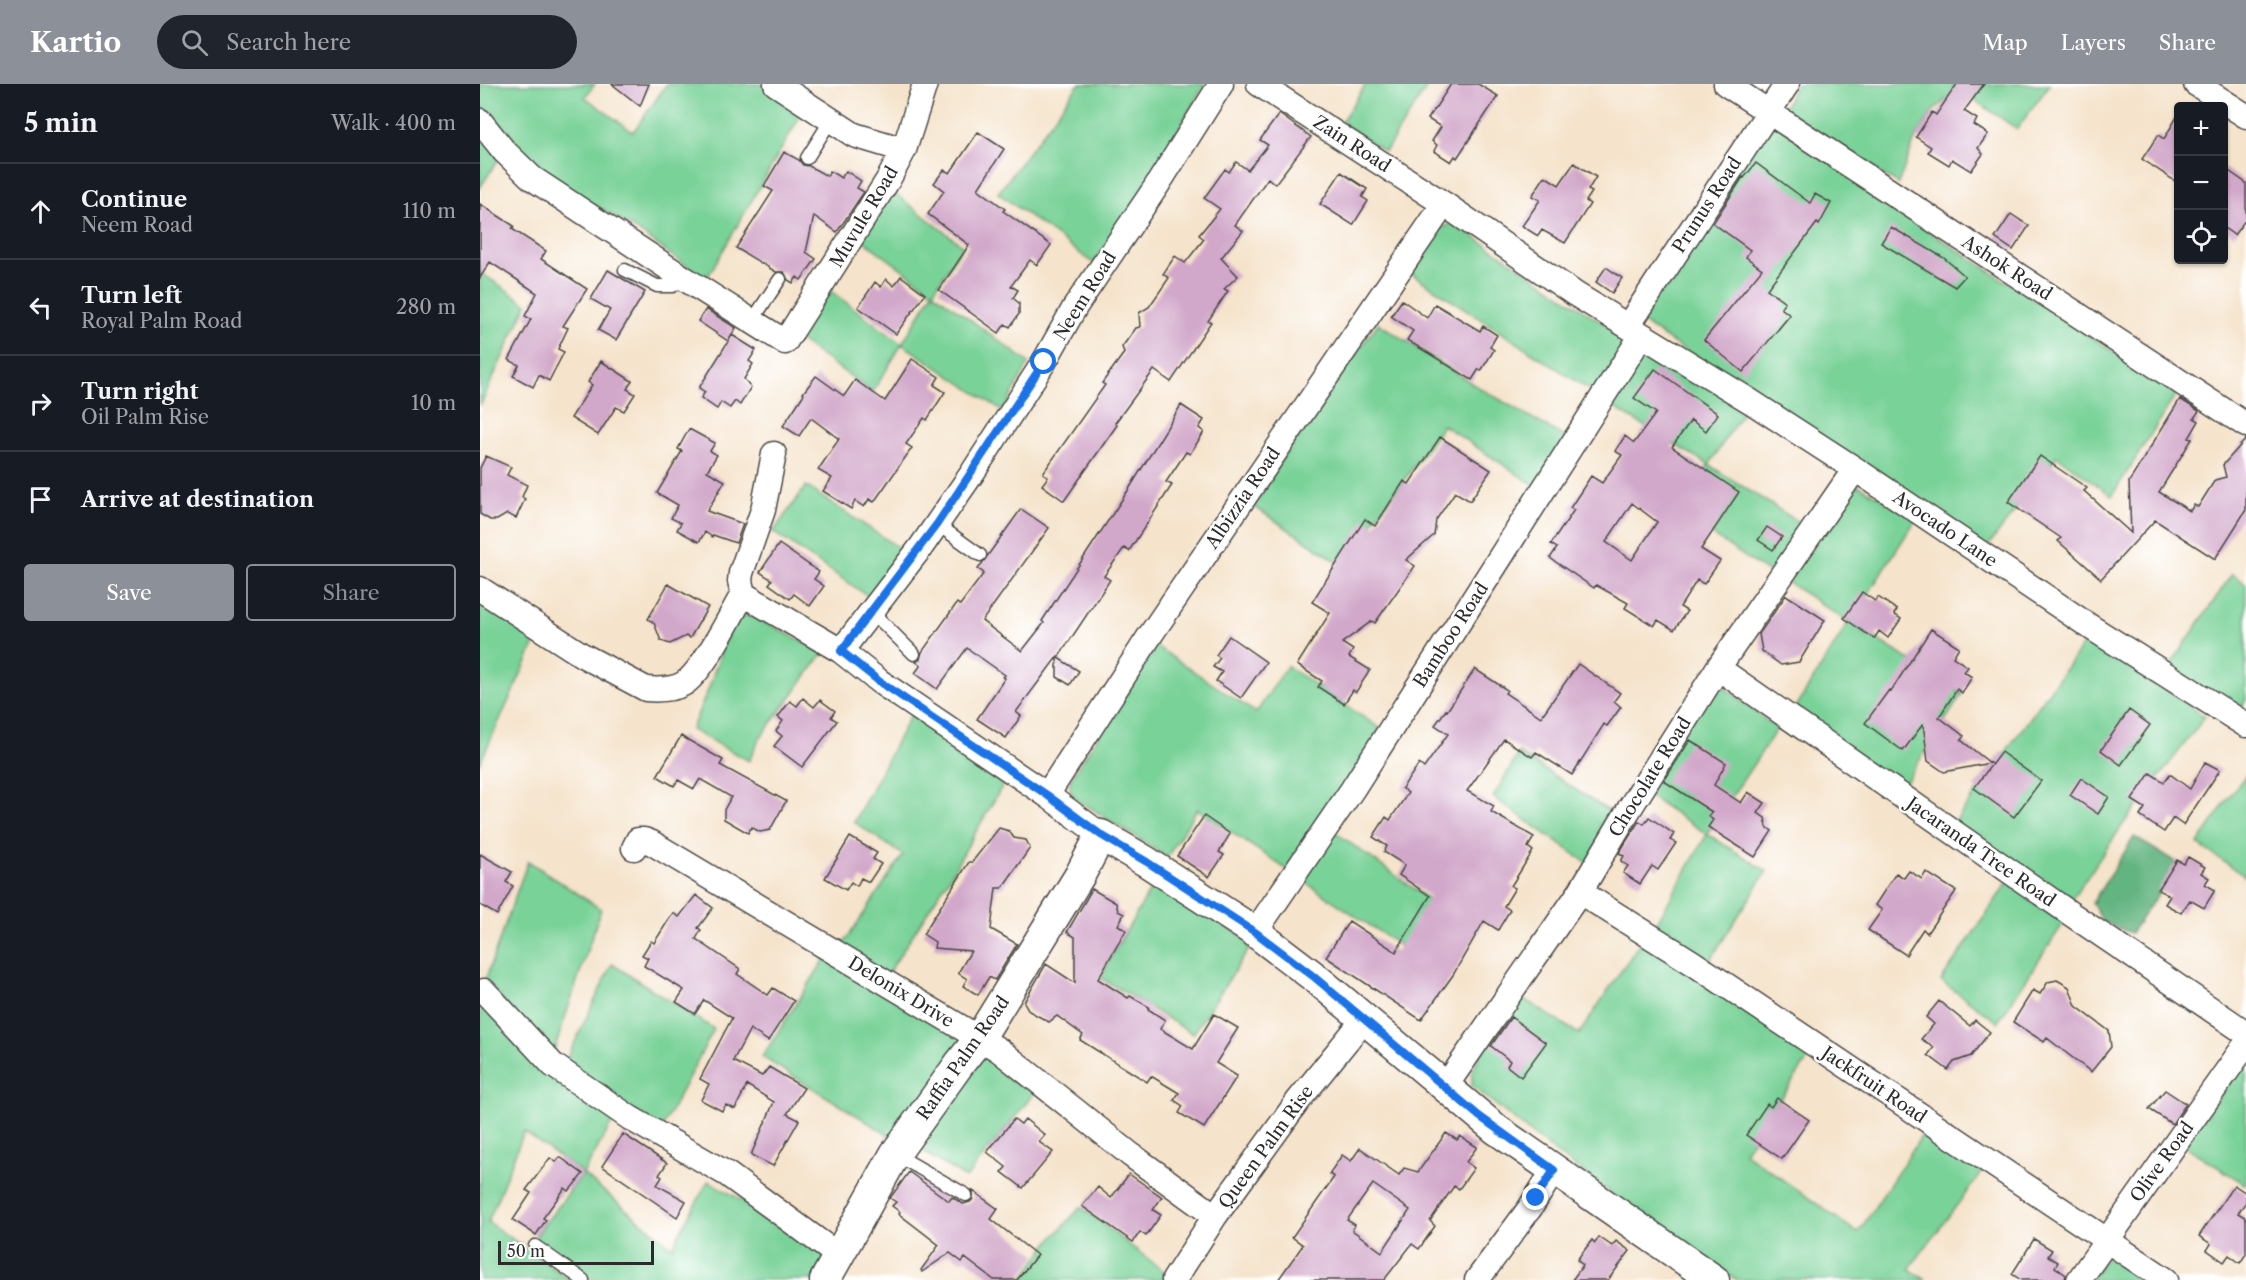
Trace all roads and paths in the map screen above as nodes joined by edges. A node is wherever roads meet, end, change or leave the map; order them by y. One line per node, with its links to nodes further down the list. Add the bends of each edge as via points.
1 (776, 84): 10 (street)
2 (925, 84): 12 (street, Muvule Road)
3 (1221, 84): 23 (street, Neem Road)
4 (1259, 84): 14 (street, Zain Road)
5 (1726, 84): 8 (street, Ashok Road)
6 (1787, 84): 8 (street, Prunus Road)
7 (2196, 84): 9 (street)
8 (1768, 112): 19 (street, Prunus Road); 20 (street, Ashok Road)
9 (2246, 116)
10 (831, 120): 12 (street, via 854,135); 13 (lane)
11 (480, 121): 16 (street, via 532,178)
12 (904, 150): 18 (street, Muvule Road, via 785,342)
13 (807, 158)
14 (1444, 204): 19 (street, Zain Road); 32 (street, Albizzia Road, via 1155,628)
15 (626, 270): 16 (lane, via 657,286 673,286)
16 (682, 277): 18 (street)
17 (780, 279): 18 (lane)
18 (752, 321)
19 (1635, 330): 22 (street, Avocado Lane); 36 (street, Bamboo Road, via 1352,790)
20 (2246, 425)
21 (774, 454): 26 (street, via 763,510 741,573)
22 (1855, 468): 30 (street, Chocolate Road); 31 (street, Avocado Lane, via 2092,628)
23 (937, 524): 24 (lane); 27 (street, Neem Road)
24 (980, 555)
25 (480, 589): 26 (street, via 582,655 646,689 656,690 678,687 693,676)
26 (743, 594): 28 (street)
27 (872, 612): 28 (street, Neem Road); 29 (lane)
28 (841, 651): 32 (street, via 880,682)
29 (914, 654)
30 (1718, 668): 35 (street, Chocolate Road); 39 (street, Jacaranda Tree Road)
31 (2246, 725)
32 (1047, 795): 33 (street)
33 (1101, 835): 36 (street); 40 (street, Raffia Palm Road)
34 (634, 848): 40 (street, Delonix Drive, via 638,840 652,843)
35 (1580, 892): 42 (street, Chocolate Road); 47 (street, Jackfruit Road)
36 (1255, 932): 38 (street)
37 (484, 991): 49 (street, via 553,1065 630,1118 727,1174)
38 (1365, 1018): 42 (street); 46 (street, Queen Palm Rise, via 1298,1101)
39 (2246, 1033)
40 (979, 1039): 43 (street, Raffia Palm Road); 46 (street, Delonix Drive, via 999,1050)
41 (2246, 1044): 47 (street, Olive Road)
42 (1445, 1087): 44 (street)
43 (896, 1154): 45 (lane); 49 (street, Raffia Palm Road)
44 (1554, 1170): 52 (street); 53 (street)
45 (966, 1195)
46 (1215, 1216): 51 (street, Queen Palm Rise)
47 (2106, 1241): 54 (street, Olive Road); 55 (street, Jackfruit Road)
48 (536, 1246): 50 (lane)
49 (832, 1268)
50 (583, 1280)
51 (1174, 1280)
52 (1477, 1280)
53 (1714, 1280)
54 (2079, 1280)
55 (2166, 1280)

